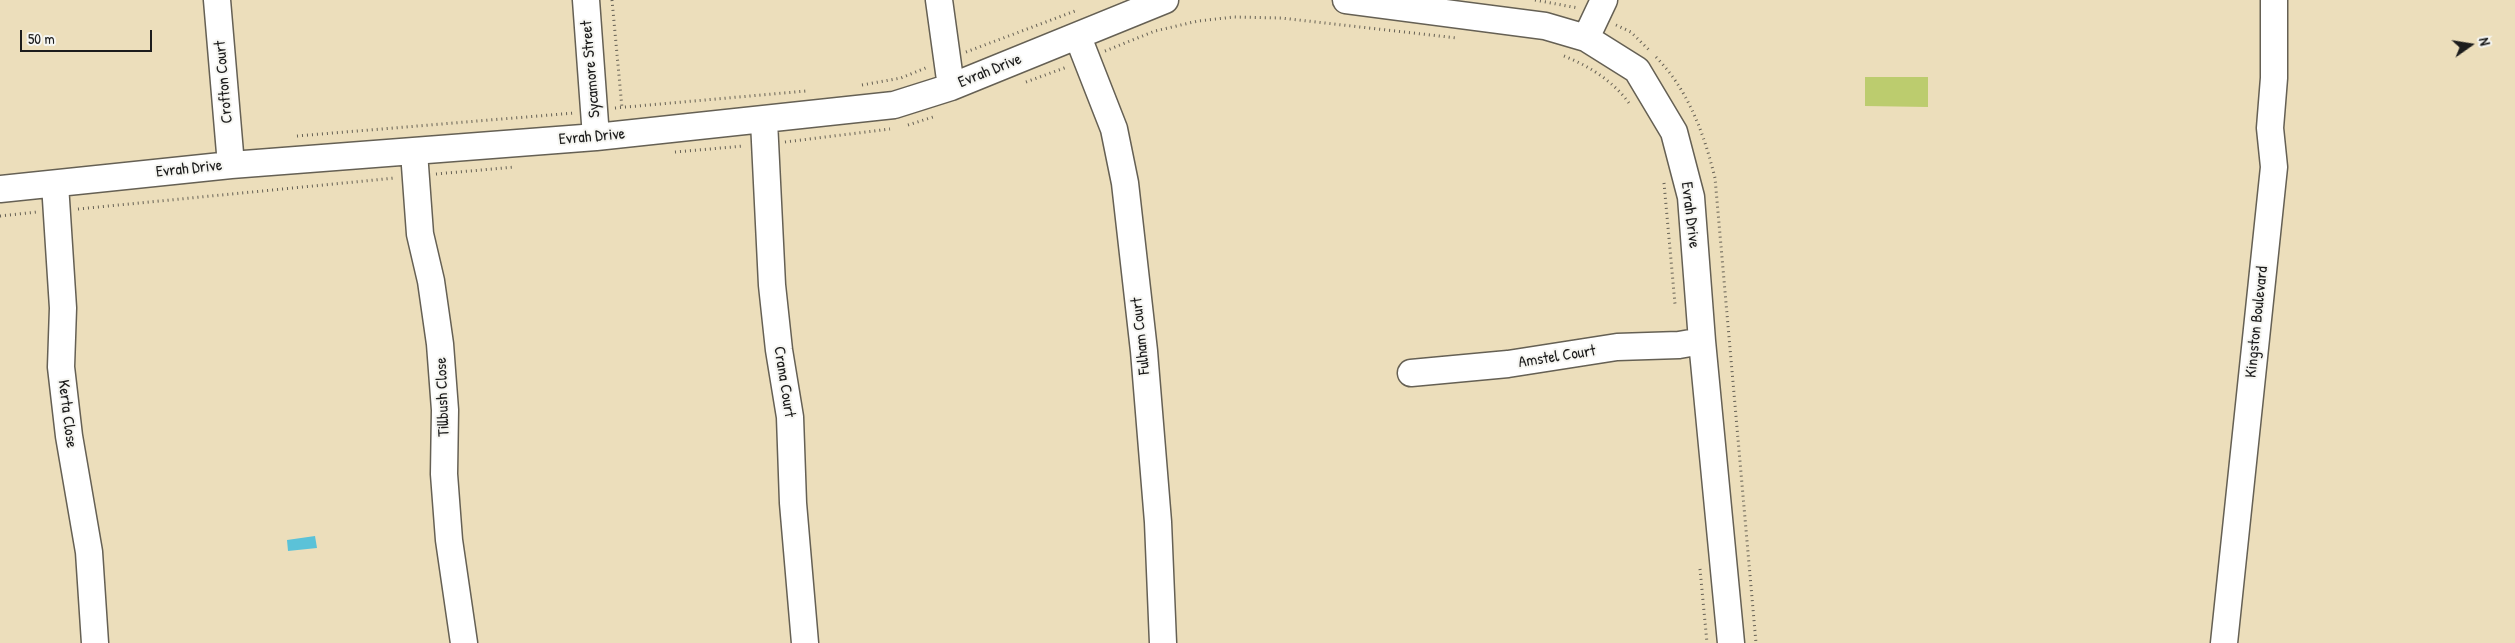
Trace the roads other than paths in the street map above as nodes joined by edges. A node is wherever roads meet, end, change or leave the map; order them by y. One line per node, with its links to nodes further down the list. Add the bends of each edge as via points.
1 (217, 0): 13 (street, Crofton Court)
2 (586, 0): 12 (street, Sycamore Street)
3 (939, 0): 10 (street)
4 (1165, 0): 9 (street, Evrah Drive)
5 (1346, 0): 8 (street, Evrah Drive, via 1546,26)
6 (1604, 0): 8 (street)
7 (2274, 0): 24 (street, Kingston Boulevard, via 2270,128 2274,167)
8 (1586, 38): 17 (street, Evrah Drive, via 1638,70 1674,132 1691,197)
9 (1082, 48): 10 (street, Evrah Drive); 22 (street, Fulham Court, via 1114,129 1125,183 1144,351 1158,522)
10 (952, 87): 11 (street, Evrah Drive, via 894,105)
11 (764, 132): 12 (street, Evrah Drive); 21 (street, Crana Court, via 772,285 790,417 793,503)
12 (596, 137): 14 (street, Evrah Drive)
13 (231, 164): 14 (street, Evrah Drive); 15 (street, Evrah Drive)
14 (415, 164): 20 (street, Tillbush Close, via 420,234 431,280 440,344 449,540)
15 (55, 184): 16 (street, Evrah Drive); 19 (street, Kerta Close, via 63,308 61,367 89,552)
16 (0, 189)
17 (1702, 341): 18 (street, Amstel Court, via 1617,347 1508,364); 23 (street, Evrah Drive)
18 (1411, 373)
19 (95, 643)
20 (464, 643)
21 (805, 643)
22 (1162, 643)
23 (1731, 643)
24 (2224, 643)

